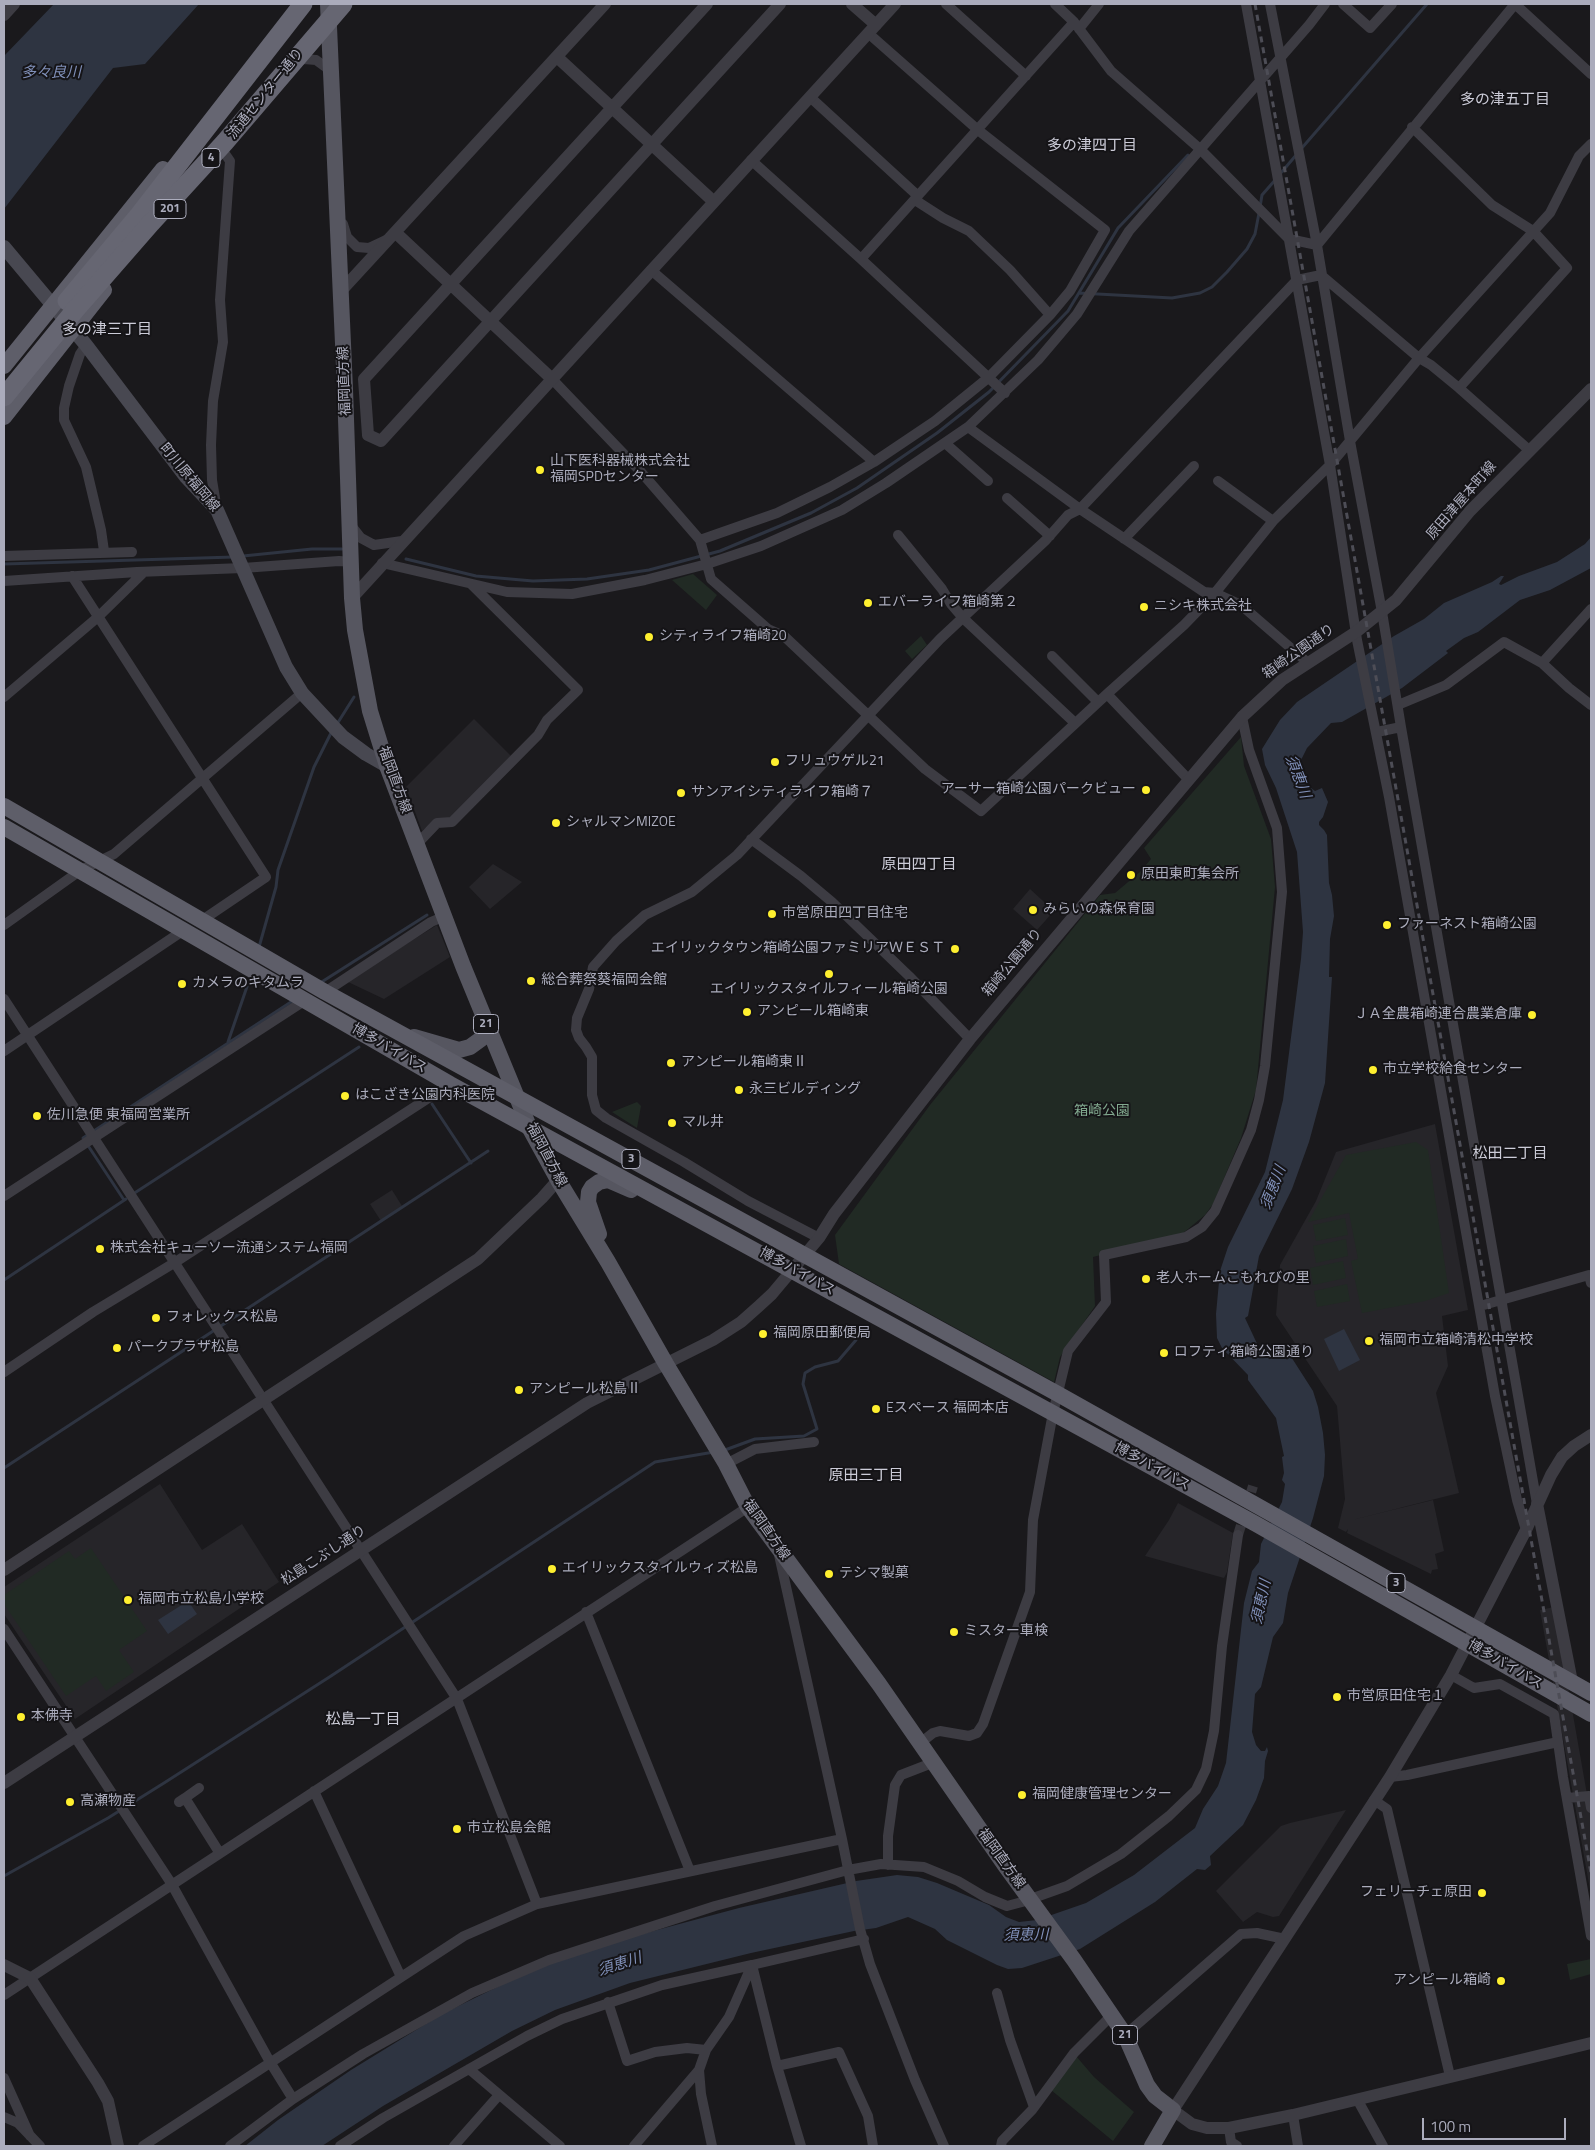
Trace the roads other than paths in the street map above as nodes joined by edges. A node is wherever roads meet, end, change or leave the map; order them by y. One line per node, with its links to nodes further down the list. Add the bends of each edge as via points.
1 (14, 4): 18 (street)
2 (301, 4): 36 (highway, 4); 52 (highway, 201)
3 (605, 4): 21 (street)
4 (707, 4): 29 (street)
5 (780, 4): 32 (street)
6 (852, 4): 20 (street)
7 (895, 4): 20 (street)
8 (946, 4): 24 (street)
9 (1055, 4): 19 (street)
10 (1099, 4): 19 (street)
11 (1246, 4): 25 (street)
12 (1270, 4): 22 (street)
13 (1325, 4): 22 (street)
14 (1343, 4): 15 (street, via 1370,28)
15 (1392, 4)
16 (1515, 4): 23 (street); 30 (street)
17 (332, 6): 26 (main road, 福岡直方線 / 21); 27 (highway, 流通センター通り / 201); 36 (highway); 65 (highway, 4, bridge, via 303,51 151,223)
18 (4, 15)
19 (1077, 26): 24 (street); 35 (street, via 1111,71)
20 (872, 29): 28 (street); 31 (street)
21 (557, 57): 29 (street); 42 (street)
22 (1279, 59): 25 (street); 44 (street)
23 (1591, 74)
24 (1026, 76): 31 (street)
25 (1260, 81): 35 (street); 43 (street)
26 (333, 82): 27 (street, via 327,68 316,60 304,59 296,62); 39 (main road, 福岡直方線 / 21)
27 (273, 86): 34 (highway, 流通センター通り / 201)
28 (810, 97): 37 (street); 38 (street)
29 (612, 108): 32 (street); 50 (street)
30 (1412, 127): 41 (street, via 1492,205); 44 (street)
31 (978, 130): 38 (street); 53 (street, via 1106,230 1070,291)
32 (652, 144): 40 (street); 54 (street)
33 (1591, 144): 41 (street, via 1579,156 1550,213)
34 (221, 148): 55 (highway, 流通センター通り / 201); 78 (street, via 230,161 220,300 223,342 213,401 211,445)
35 (1200, 149): 43 (street); 64 (street, via 1129,230 1061,334)
36 (190, 150): 59 (highway, 4)
37 (750, 160): 40 (street); 46 (street)
38 (916, 198): 46 (street); 53 (street, via 943,218 969,231)
39 (337, 199): 42 (street, via 346,237 357,247 369,248); 51 (main road, 福岡直方線 / 21)
40 (713, 201): 47 (street)
41 (1533, 231): 57 (street); 62 (street, via 1567,268)
42 (396, 233): 50 (street); 51 (street)
43 (1290, 239): 44 (street); 49 (street)
44 (1317, 245): 48 (street)
45 (4, 248): 52 (main road, 町川原福岡線)
46 (861, 259): 61 (street)
47 (652, 270): 60 (street); 71 (street)
48 (1321, 275): 49 (street); 57 (street); 68 (street)
49 (1297, 280): 72 (street); 77 (street)
50 (451, 283): 54 (street); 54 (street, via 364,379 368,435 381,441)
51 (341, 291): 80 (main road, 福岡直方線 / 21)
52 (52, 306): 55 (main road, 町川原福岡線); 58 (highway, 201)
53 (1050, 315): 61 (street)
54 (491, 320): 60 (street)
55 (72, 329): 56 (main road, 町川原福岡線); 66 (highway, 流通センター通り / 201)
56 (86, 345): 78 (main road, 町川原福岡線, via 186,477); 86 (street, via 69,386 64,420 86,467)
57 (1419, 358): 62 (street); 68 (street)
58 (4, 366)
59 (4, 378)
60 (552, 379): 84 (street); 85 (street, via 641,472)
61 (989, 379): 64 (street); 71 (street)
62 (1459, 388): 70 (street)
63 (1591, 389): 70 (street, 原田津屋本町線)
64 (1002, 391): 67 (street)
65 (4, 397)
66 (4, 417)
67 (968, 427): 69 (street); 77 (street)
68 (1350, 441): 72 (street); 101 (street)
69 (945, 443): 74 (street); 90 (street, via 842,510 761,546)
70 (1529, 450): 101 (street, 原田津屋本町線, via 1470,510)
71 (874, 462): 85 (street, via 777,513)
72 (1330, 464): 79 (street); 103 (street)
73 (1194, 466): 83 (street)
74 (988, 481)
75 (1218, 481): 79 (street)
76 (1007, 498): 82 (street)
77 (1080, 509): 82 (street, via 1068,516); 83 (street)
78 (217, 510): 92 (main road, 町川原福岡線)
79 (1273, 521): 97 (street)
80 (350, 523): 84 (street, via 361,538 374,545); 89 (main road, 福岡直方線 / 21)
81 (898, 535): 102 (street)
82 (1050, 536): 102 (street)
83 (1124, 539): 97 (street, via 1204,592)
84 (402, 541): 91 (street)
85 (700, 542): 90 (street)
86 (104, 551): 87 (street); 88 (street)
87 (132, 552)
88 (4, 556)
89 (352, 562): 92 (street); 98 (main road, 福岡直方線 / 21)
90 (707, 562): 96 (street, via 645,580 572,594 507,592); 113 (street, via 711,579 768,629 784,636)
91 (382, 563): 96 (street); 98 (street)
92 (242, 566): 93 (street); 107 (main road, 町川原福岡線, via 286,666)
93 (144, 572): 94 (street); 100 (street)
94 (72, 576): 95 (street); 100 (street)
95 (4, 581)
96 (471, 583): 124 (street, via 578,690 452,822 437,823)
97 (1215, 593): 105 (street, via 1241,605); 108 (street)
98 (352, 598): 118 (main road, 福岡直方線 / 21, via 363,678)
99 (1591, 609): 106 (street)
100 (98, 617): 109 (street); 119 (street)
101 (1383, 617): 103 (street, 原田津屋本町線); 112 (street)
102 (963, 618): 113 (street); 115 (street)
103 (1356, 636): 105 (street, 箱崎公園通り); 117 (street)
104 (1052, 656): 110 (street)
105 (1306, 662): 114 (street, 箱崎公園通り, via 1269,690)
106 (1542, 663): 111 (street); 112 (street, via 1504,642 1446,685)
107 (302, 693): 118 (main road, 町川原福岡線, via 343,737); 119 (street)
108 (1107, 694): 110 (street); 120 (street)
109 (4, 697)
110 (1098, 702): 115 (street)
111 (1591, 704)
112 (1398, 705): 116 (street)
113 (867, 716): 115 (street, via 925,770 981,811); 123 (street)
114 (1242, 717): 120 (street, 箱崎公園通り); 156 (street, via 1249,750 1277,828 1282,892 1260,1100 1215,1212 1202,1227 1186,1237 1104,1255 1106,1302 1068,1351)
115 (1075, 723)
116 (1401, 727): 117 (street); 152 (street)
117 (1377, 732): 153 (street)
118 (387, 766): 124 (main road, 福岡直方線 / 21)
119 (202, 778): 125 (street, via 114,854); 128 (street, via 266,877)
120 (1189, 780): 137 (street, 箱崎公園通り)
121 (4, 806): 125 (highway, 博多バイパス / 3)
122 (4, 827): 126 (highway, 博多バイパス / 3)
123 (751, 839): 137 (street, via 832,902); 146 (street, via 692,892 645,916 603,955 593,967 576,1030 592,1057 592,1095 596,1110 748,1201)
124 (417, 844): 127 (main road, 福岡直方線 / 21)
125 (100, 860): 126 (street); 128 (highway, 博多バイパス / 3)
126 (81, 870): 129 (street); 130 (highway, 博多バイパス / 3)
127 (445, 916): 131 (street); 134 (main road, 福岡直方線 / 21)
128 (201, 921): 131 (highway, 博多バイパス / 3)
129 (4, 925)
130 (184, 930): 133 (highway, 博多バイパス / 3); 136 (street)
131 (325, 992): 135 (highway, 博多バイパス / 3)
132 (4, 999): 136 (street)
133 (304, 1001): 139 (highway, 博多バイパス / 3); 142 (street)
134 (487, 1025): 135 (main road, via 481,1039 459,1050); 140 (main road, 福岡直方線 / 21)
135 (402, 1034): 140 (highway, 博多バイパス / 3)
136 (27, 1035): 138 (street); 142 (street)
137 (970, 1038): 146 (street, 箱崎公園通り)
138 (4, 1050)
139 (450, 1084): 141 (highway, 博多バイパス / 3); 149 (street)
140 (519, 1099): 141 (main road, 福岡直方線 / 21); 147 (highway, 博多バイパス / 3)
141 (530, 1129): 143 (main road, 福岡直方線 / 21); 145 (highway, 博多バイパス / 3)
142 (92, 1138): 144 (street); 149 (street)
143 (558, 1180): 148 (main road, 福岡直方線 / 21); 157 (street, via 478,1259)
144 (4, 1196)
145 (728, 1235): 148 (main road, via 608,1180 599,1182 592,1187 588,1197); 150 (highway, 博多バイパス / 3)
146 (819, 1238): 147 (street, 箱崎公園通り)
147 (804, 1255): 150 (street); 156 (highway, 博多バイパス / 3)
148 (608, 1262): 154 (main road, 福岡直方線 / 21)
149 (174, 1263): 155 (street); 157 (street)
150 (792, 1269): 154 (street, via 772,1294 740,1322); 158 (highway, 博多バイパス / 3)
151 (1591, 1283): 152 (street, via 1589,1275)
152 (1500, 1300): 153 (street); 162 (street)
153 (1480, 1306): 164 (street, via 1495,1396)
154 (666, 1364): 161 (main road, 福岡直方線 / 21); 167 (street, 松島こぶし通り, via 587,1403)
155 (4, 1372)
156 (1058, 1394): 158 (street); 170 (highway, 博多バイパス / 3)
157 (263, 1400): 167 (street); 168 (street)
158 (1053, 1413): 172 (highway, 博多バイパス / 3); 180 (street, via 1033,1520 1030,1592 983,1724 977,1733 969,1736 940,1731)
159 (1591, 1436): 162 (street, via 1562,1457)
160 (814, 1442): 161 (street, via 755,1449)
161 (726, 1464): 163 (main road, 福岡直方線 / 21)
162 (1537, 1504): 164 (street); 174 (street)
163 (748, 1507): 166 (main road, 福岡直方線 / 21); 169 (street)
164 (1526, 1530): 170 (street)
165 (1238, 1535): 195 (street, via 1214,1731 1206,1769 1196,1790 1121,1854)
166 (777, 1546): 180 (main road, 福岡直方線 / 21); 189 (street)
167 (361, 1550): 176 (street); 178 (street, 松島こぶし通り)
168 (4, 1570)
169 (586, 1612): 176 (street); 193 (street)
170 (1476, 1627): 172 (street); 174 (highway, 博多バイパス / 3)
171 (4, 1629): 178 (street)
172 (1467, 1643): 173 (street); 177 (highway, 博多バイパス / 3)
173 (1451, 1675): 179 (street, via 1474,1688 1500,1684 1554,1714); 182 (street)
174 (1572, 1682): 175 (highway, 博多バイパス / 3)
175 (1591, 1693)
176 (457, 1699): 185 (street); 196 (street)
177 (1591, 1714)
178 (75, 1737): 183 (street, 松島こぶし通り); 194 (street)
179 (1558, 1742): 182 (street); 186 (street)
180 (919, 1744): 181 (main road, 福岡直方線 / 21)
181 (932, 1763): 191 (street, via 901,1775 895,1785); 195 (main road, 福岡直方線 / 21)
182 (1390, 1777): 187 (street)
183 (4, 1783)
184 (199, 1788): 190 (street, via 182,1800)
185 (314, 1791): 190 (street); 202 (street)
186 (1567, 1798): 188 (street, via 1589,1796); 197 (street)
187 (1374, 1800): 199 (street); 215 (street, via 1387,1809)
188 (1591, 1808)
189 (842, 1839): 192 (street); 193 (street)
190 (220, 1852): 194 (street)
191 (888, 1864): 192 (street); 195 (street, via 924,1867 1007,1906)
192 (848, 1870): 198 (street); 218 (street, via 715,1906 549,1960 464,1998 363,2054)
193 (690, 1871): 196 (street)
194 (171, 1883): 203 (street); 211 (street)
195 (1033, 1903): 207 (main road, 福岡直方線 / 21)
196 (537, 1904): 202 (street, via 464,1936)
197 (1591, 1936)
198 (864, 1939): 201 (street); 238 (street, via 870,1964)
199 (1285, 1939): 208 (street, via 1257,1933 1241,1934); 221 (street)
200 (4, 1965): 203 (street)
201 (752, 1965): 206 (street, via 662,1985); 210 (street, via 729,2017); 212 (street)
202 (401, 1977): 211 (street)
203 (30, 1978): 205 (street); 228 (street, via 108,2101)
204 (997, 1993): 220 (street)
205 (4, 1995)
206 (608, 2002): 210 (street, via 627,2061 655,2052 687,2048); 213 (street, via 554,2023)
207 (1111, 2016): 208 (main road, 福岡直方線 / 21); 220 (street, via 1074,2053)
208 (1125, 2035): 221 (main road, 福岡直方線 / 21, via 1147,2085)
209 (1591, 2043): 215 (street)
210 (706, 2050): 214 (street)
211 (270, 2062): 218 (street); 229 (street)
212 (777, 2066): 236 (street); 237 (street, via 839,2052 868,2116)
213 (469, 2069): 217 (street); 231 (street)
214 (700, 2070): 234 (street); 235 (street, via 701,2094)
215 (1450, 2076): 219 (street)
216 (4, 2078): 225 (street)
217 (499, 2095): 232 (street); 233 (street)
218 (293, 2099): 230 (street)
219 (1356, 2099): 222 (street); 242 (street)
220 (1034, 2107): 239 (street)
221 (1173, 2110): 224 (street, via 1192,2124); 240 (main road)
222 (1293, 2115): 224 (street); 241 (street)
223 (4, 2117): 225 (street, via 18,2123)
224 (1229, 2128): 226 (street)
225 (30, 2136): 227 (street)
226 (1233, 2145)
227 (40, 2146)
228 (118, 2146)
229 (143, 2146)
230 (230, 2146)
231 (340, 2146)
232 (454, 2146)
233 (560, 2146)
234 (634, 2146)
235 (712, 2146)
236 (800, 2146)
237 (873, 2146)
238 (944, 2146)
239 (1001, 2146)
240 (1152, 2146)
241 (1298, 2146)
242 (1383, 2146)

